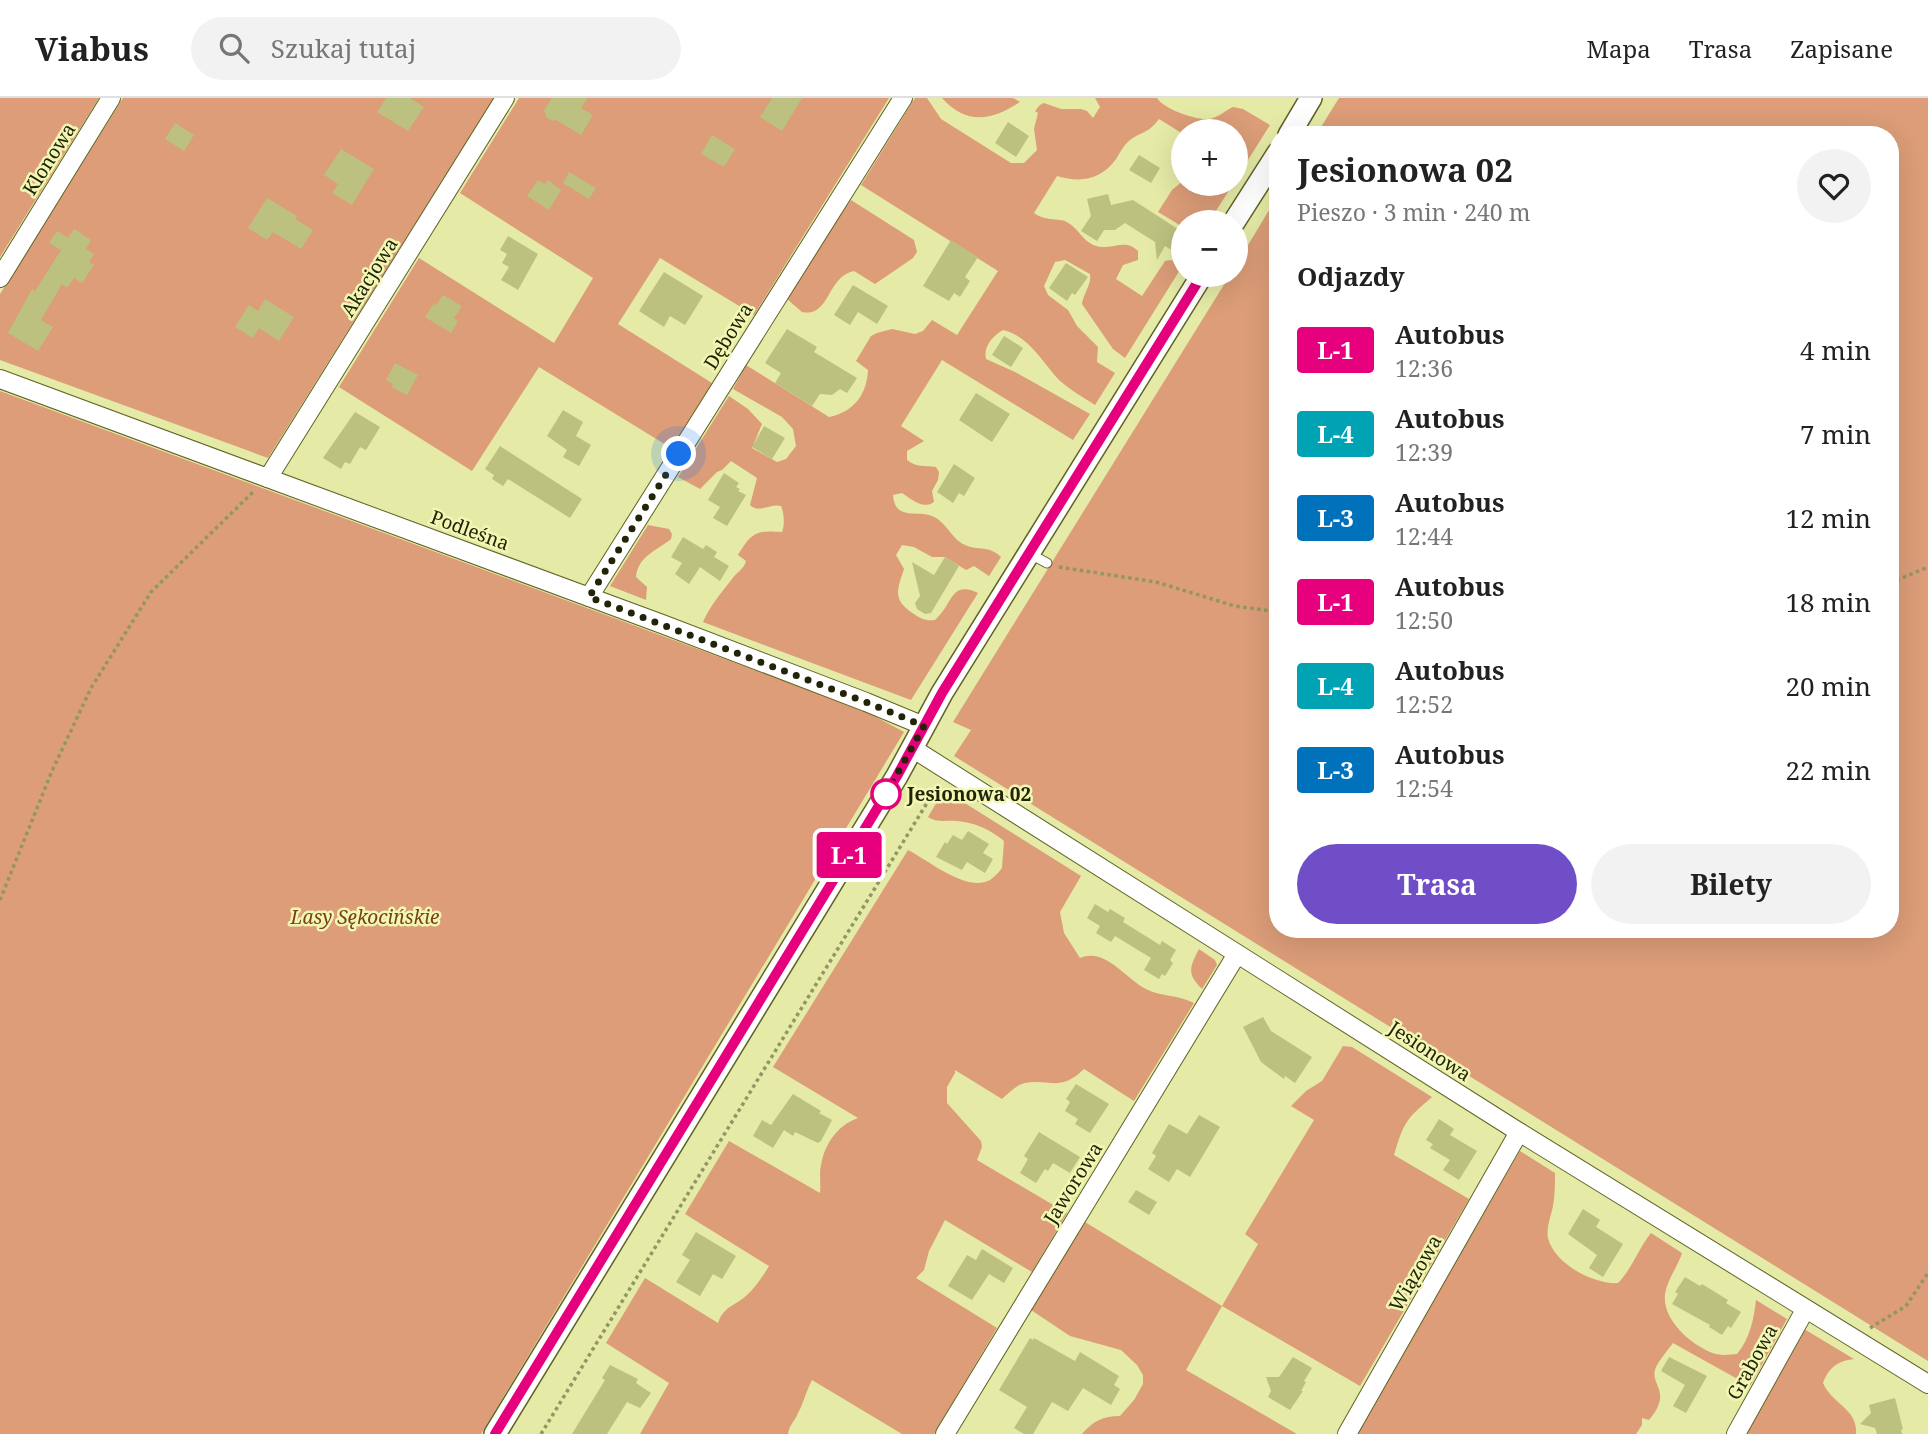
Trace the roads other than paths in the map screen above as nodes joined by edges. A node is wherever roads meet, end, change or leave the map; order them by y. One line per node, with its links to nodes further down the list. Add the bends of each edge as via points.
1 (111, 98): 8 (street, Klonowa)
2 (505, 98): 11 (street, Akacjowa)
3 (903, 98): 12 (street, Dębowa)
4 (1311, 98): 5 (street)
5 (1294, 126)
6 (1269, 167): 7 (street)
7 (1242, 210)
8 (0, 278)
9 (1195, 287): 13 (street, via 1038,558)
10 (0, 379): 11 (street, Podleśna)
11 (268, 478): 12 (street, Podleśna)
12 (589, 597): 13 (street, Podleśna)
13 (924, 726): 14 (street)
14 (912, 748): 15 (street, Jesionowa); 19 (street)
15 (1237, 954): 16 (street, Jesionowa); 20 (street, Jaworowa)
16 (1519, 1132): 17 (street, Jesionowa); 21 (street, Wiązowa)
17 (1805, 1310): 18 (street, Jesionowa); 22 (street, Grabowa)
18 (1928, 1384)
19 (495, 1434)
20 (945, 1434)
21 (1347, 1434)
22 (1735, 1434)

